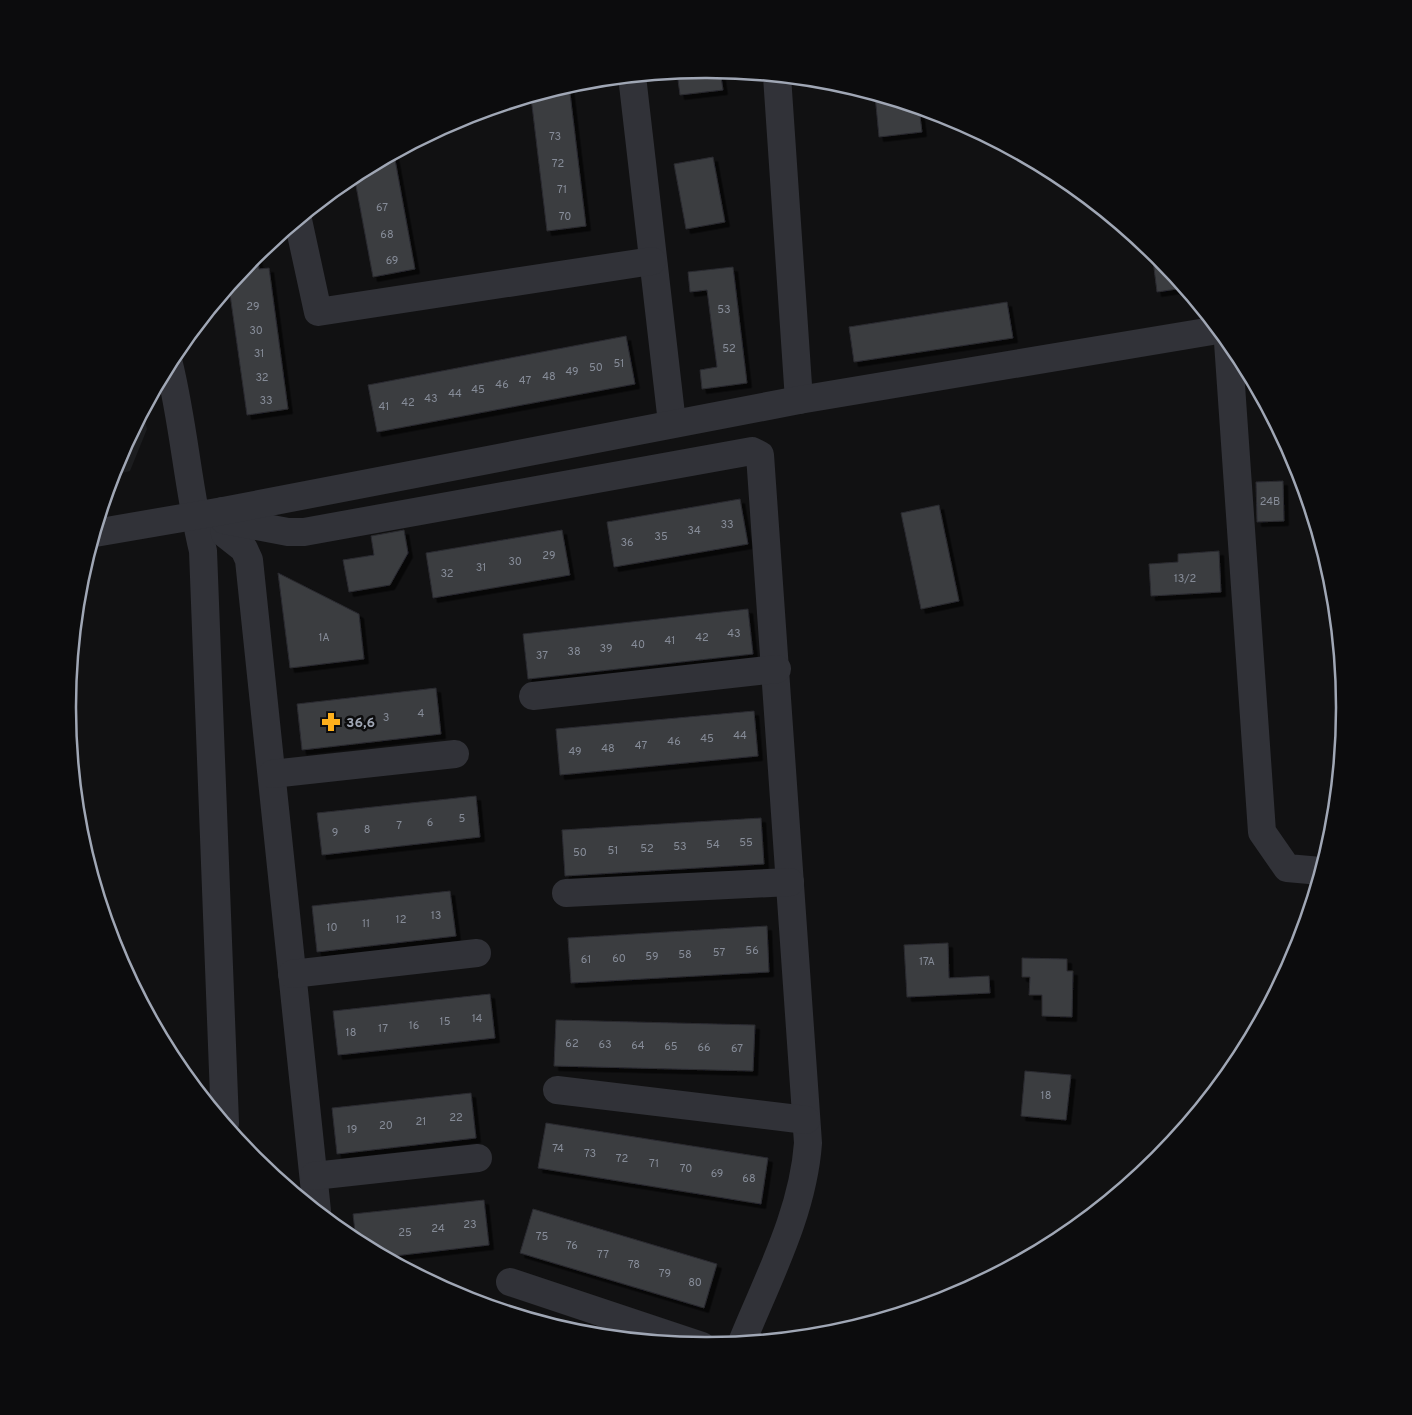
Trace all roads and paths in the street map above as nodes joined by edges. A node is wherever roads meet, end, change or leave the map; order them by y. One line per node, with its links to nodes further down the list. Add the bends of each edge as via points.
1 (633, 82): 4 (street)
2 (777, 82): 8 (street)
3 (300, 227): 4 (street, via 318,312)
4 (652, 261): 9 (street)
5 (1211, 331): 8 (street)
6 (1229, 357): 19 (street, via 1262,832 1287,868)
7 (172, 375): 10 (street, via 181,414)
8 (799, 400): 9 (street)
9 (672, 423): 11 (street)
10 (195, 516): 11 (street); 13 (street); 25 (street, via 203,551)
11 (223, 516): 12 (street); 14 (street, via 225,534)
12 (259, 527): 14 (street); 15 (street, via 304,532 756,452 762,461)
13 (102, 532)
14 (244, 549): 18 (street, via 249,560)
15 (776, 669): 16 (street); 20 (street)
16 (533, 696)
17 (455, 754): 18 (street)
18 (272, 774): 23 (street)
19 (1314, 870)
20 (790, 882): 21 (street); 26 (street)
21 (566, 893)
22 (477, 953): 23 (street)
23 (292, 974): 28 (street)
24 (557, 1090): 26 (street)
25 (225, 1113)
26 (806, 1120): 32 (street, via 806,1174 798,1203)
27 (478, 1158): 28 (street)
28 (314, 1176): 29 (street)
29 (316, 1202)
30 (510, 1282): 31 (street)
31 (673, 1336)
32 (744, 1336)

